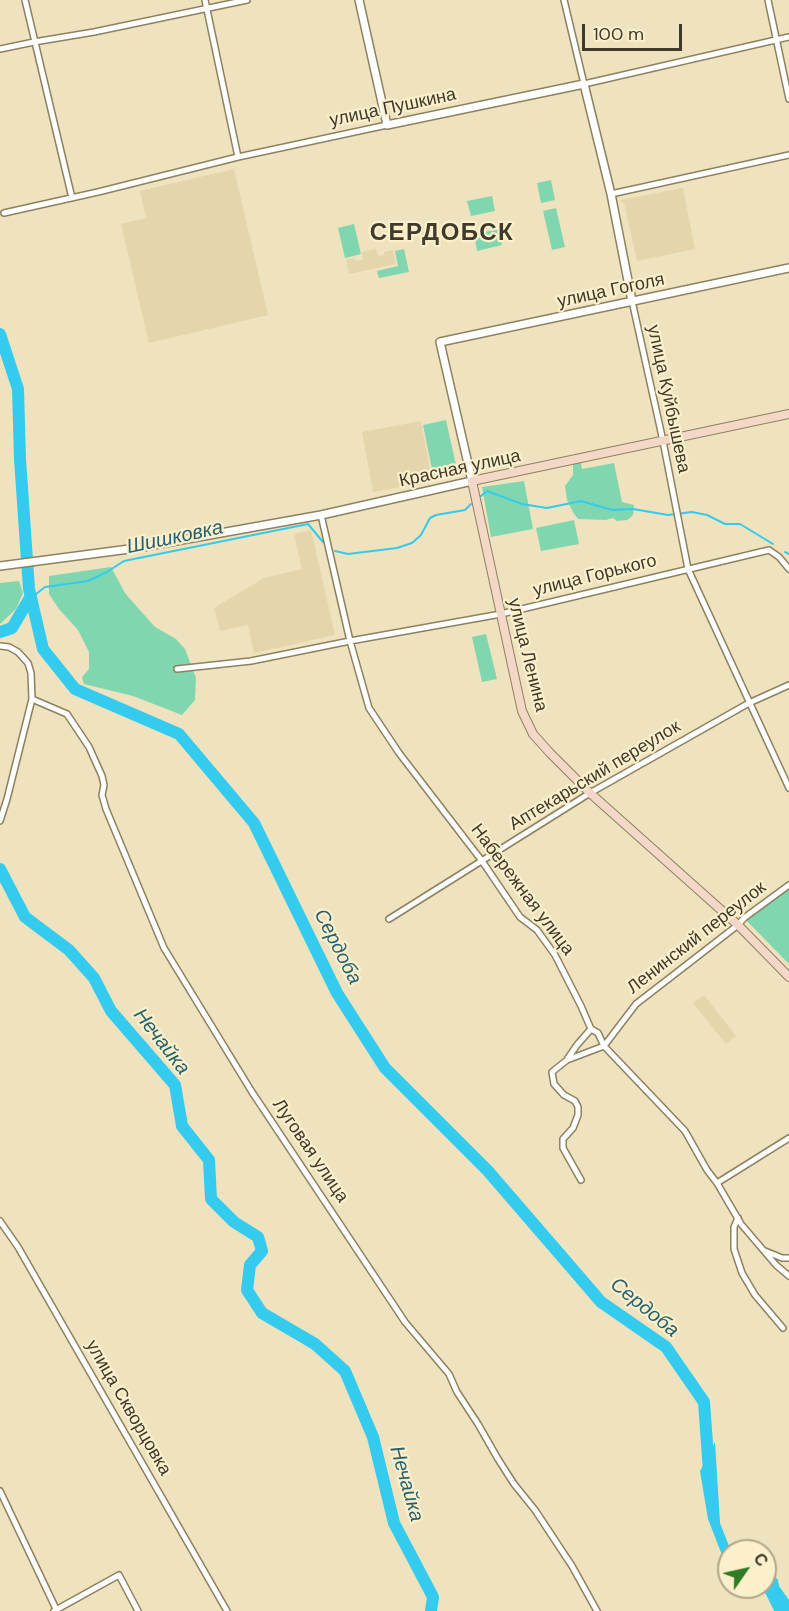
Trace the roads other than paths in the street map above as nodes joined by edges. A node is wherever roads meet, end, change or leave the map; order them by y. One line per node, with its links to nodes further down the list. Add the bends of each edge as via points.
1 (25, 0): 10 (street)
2 (205, 0): 7 (street)
3 (247, 0): 7 (street)
4 (359, 0): 14 (street)
5 (564, 0): 12 (street, улица Куйбышева)
6 (768, 0): 9 (street)
7 (206, 8): 10 (street); 16 (street)
8 (789, 37): 9 (street, улица Пушкина)
9 (776, 40): 12 (street, улица Пушкина); 13 (street)
10 (34, 42): 11 (street); 18 (street)
11 (0, 50)
12 (584, 84): 14 (street, улица Пушкина); 17 (street, улица Куйбышева)
13 (789, 99)
14 (387, 125): 16 (street, улица Пушкина)
15 (789, 155): 17 (street)
16 (238, 157): 18 (street, улица Пушкина)
17 (611, 194): 21 (street, улица Куйбышева)
18 (72, 198): 19 (street, улица Пушкина)
19 (4, 213)
20 (789, 268): 21 (street, улица Гоголя)
21 (632, 302): 22 (street, улица Гоголя); 24 (street, улица Куйбышева)
22 (440, 342): 25 (street, улица Ленина)
23 (789, 414): 24 (main road, Красная улица)
24 (663, 441): 25 (main road, Красная улица); 28 (street, улица Куйбышева)
25 (472, 481): 26 (street, Красная улица); 30 (main road, улица Ленина)
26 (321, 515): 27 (street, Красная улица, via 137,548); 31 (street, Набережная улица)
27 (0, 567)
28 (688, 569): 29 (street, улица Горького, via 769,550); 30 (street, улица Горького); 36 (street, улица Куйбышева)
29 (789, 569)
30 (501, 614): 31 (street, улица Горького); 38 (main road, улица Ленина, via 522,711 533,734)
31 (351, 641): 33 (street, улица Горького, via 251,661); 40 (street, Набережная улица, via 369,708)
32 (0, 646): 35 (street, via 18,652 28,663)
33 (177, 669)
34 (789, 685): 36 (street, Аптекарьский переулок)
35 (32, 699): 39 (street); 61 (street, Луговая улица, via 67,714 89,747 102,776 106,809 164,948 252,1092 399,1312 449,1374 498,1459 560,1547)
36 (749, 704): 37 (street, улица Куйбышева); 38 (street, Аптекарьский переулок)
37 (789, 788)
38 (590, 793): 40 (street, Аптекарьский переулок); 43 (main road, улица Ленина)
39 (0, 821)
40 (482, 861): 42 (street, Аптекарьский переулок); 45 (street, Набережная улица, via 520,917 537,930 555,955)
41 (789, 885): 43 (street, Ленинский переулок)
42 (389, 919)
43 (738, 925): 44 (main road, улица Ленина); 46 (street, Ленинский переулок, via 636,1004)
44 (789, 977)
45 (591, 1029): 46 (street, Набережная улица, via 598,1033); 47 (street)
46 (604, 1046): 47 (street); 50 (street, Набережная улица, via 686,1131)
47 (567, 1060): 49 (street, via 552,1072 554,1084 578,1107 573,1128 563,1139 563,1148)
48 (789, 1138): 50 (street)
49 (581, 1180)
50 (717, 1183): 51 (street, Набережная улица)
51 (738, 1218): 53 (street, Набережная улица); 56 (street, via 734,1249 742,1273)
52 (0, 1221): 60 (street, улица Скворцовка)
53 (762, 1249): 54 (street); 55 (street, Набережная улица)
54 (789, 1258)
55 (789, 1276)
56 (783, 1328)
57 (0, 1491): 58 (street)
58 (56, 1611): 59 (street, via 119,1575)
59 (138, 1611)
60 (228, 1611)
61 (597, 1611)

